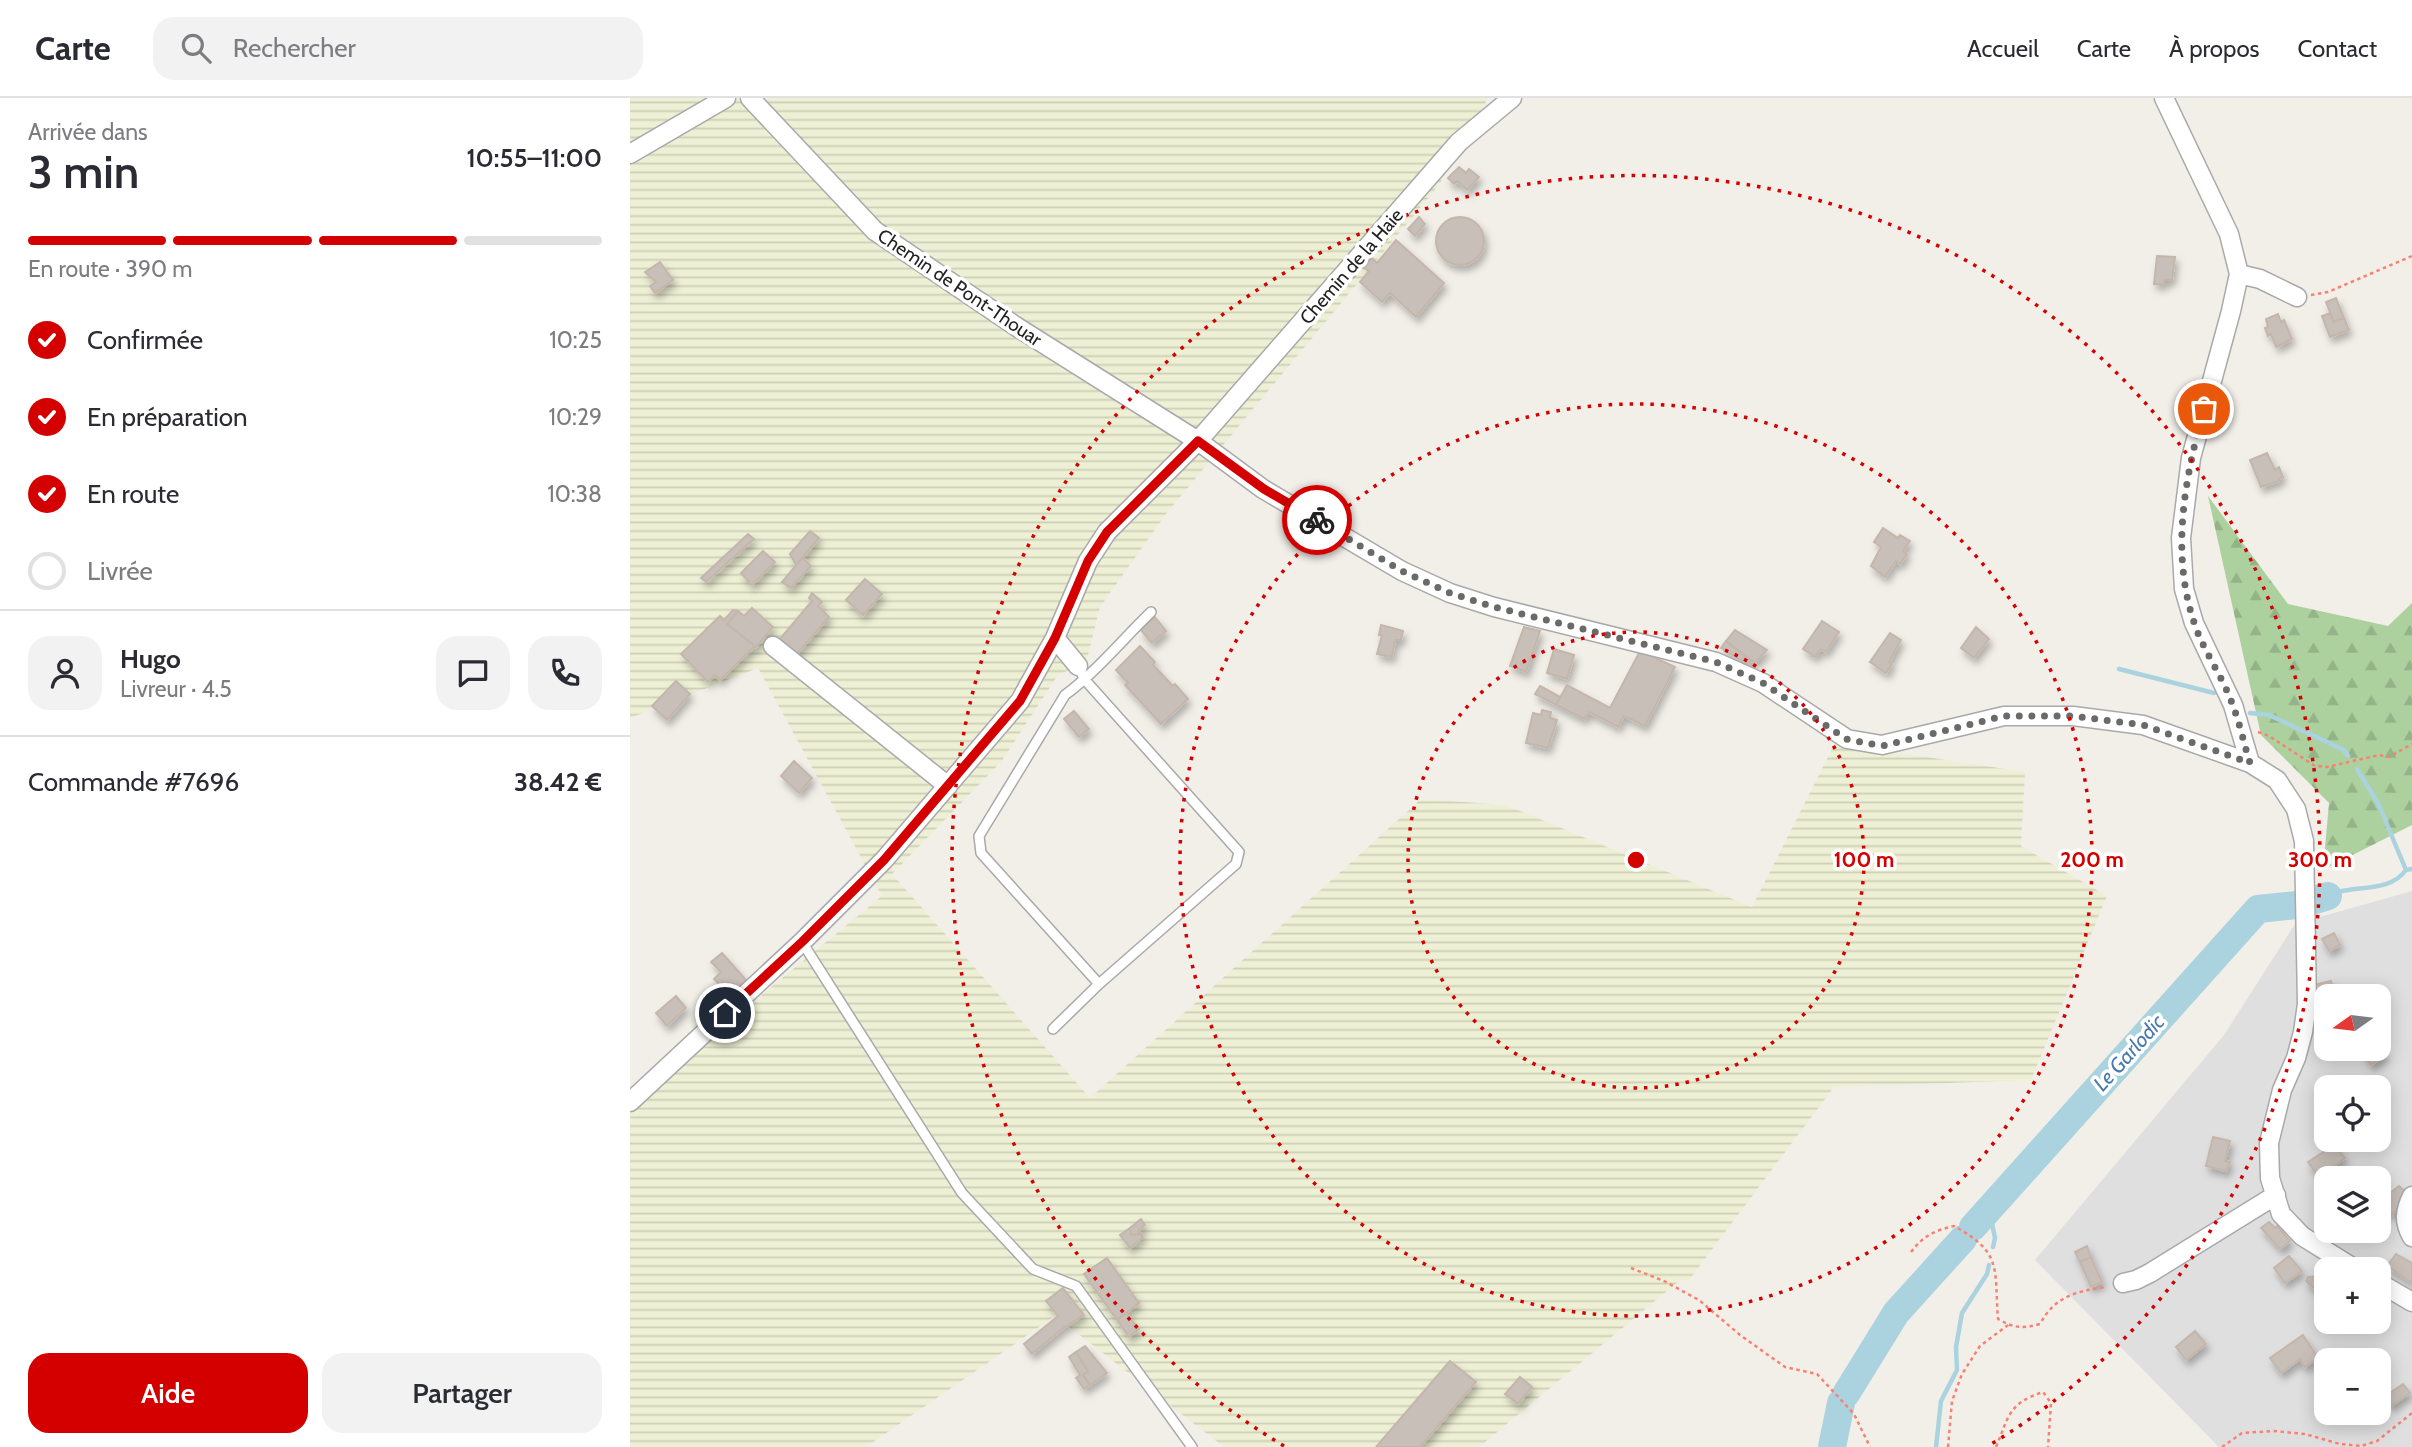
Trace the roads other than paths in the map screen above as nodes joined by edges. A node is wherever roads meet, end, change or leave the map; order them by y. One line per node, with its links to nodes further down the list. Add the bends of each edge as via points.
1 (726, 98): 5 (street)
2 (750, 98): 8 (street, Chemin de Pont-Thouar, via 875,231)
3 (1512, 98): 8 (street, Chemin de la Haie, via 1459,142)
4 (2164, 98): 6 (street, via 2229,234)
5 (630, 154)
6 (2239, 274): 7 (street); 13 (street, via 2191,458 2181,538 2184,589 2194,623 2233,705)
7 (2297, 297)
8 (1198, 441): 10 (street, Chemin de la Haie, via 1107,532 1088,561); 13 (street, Chemin de Pont-Thouar, via 1264,489 1450,593 1716,662 1763,683 1846,739 1882,746 2004,716 2073,716 2143,725)
9 (1151, 612): 12 (lane)
10 (1055, 638): 12 (street); 14 (street, Chemin de la Haie, via 1020,701)
11 (773, 646): 14 (street)
12 (1081, 673): 16 (lane, via 979,836 981,853); 16 (lane, via 1239,852 1236,864)
13 (2250, 763): 19 (street, Chemin de Pont-Thouar, via 2277,780 2296,809 2304,841 2307,1004 2296,1058 2282,1090 2269,1143 2270,1178)
14 (947, 786): 15 (street, Chemin de la Haie, via 884,860)
15 (802, 942): 18 (street, Chemin de la Haie); 26 (lane, via 962,1193 1033,1269 1076,1286)
16 (1099, 984): 17 (lane)
17 (1053, 1029)
18 (630, 1102)
19 (2276, 1195): 22 (street, Chemin de Pont-Thouar, via 2281,1214 2302,1236); 23 (street, via 2150,1273)
20 (2412, 1196): 21 (street, via 2405,1210 2406,1228)
21 (2412, 1237)
22 (2336, 1257)
23 (2123, 1283)
24 (2391, 1290): 25 (street)
25 (2412, 1302)
26 (1192, 1447)

